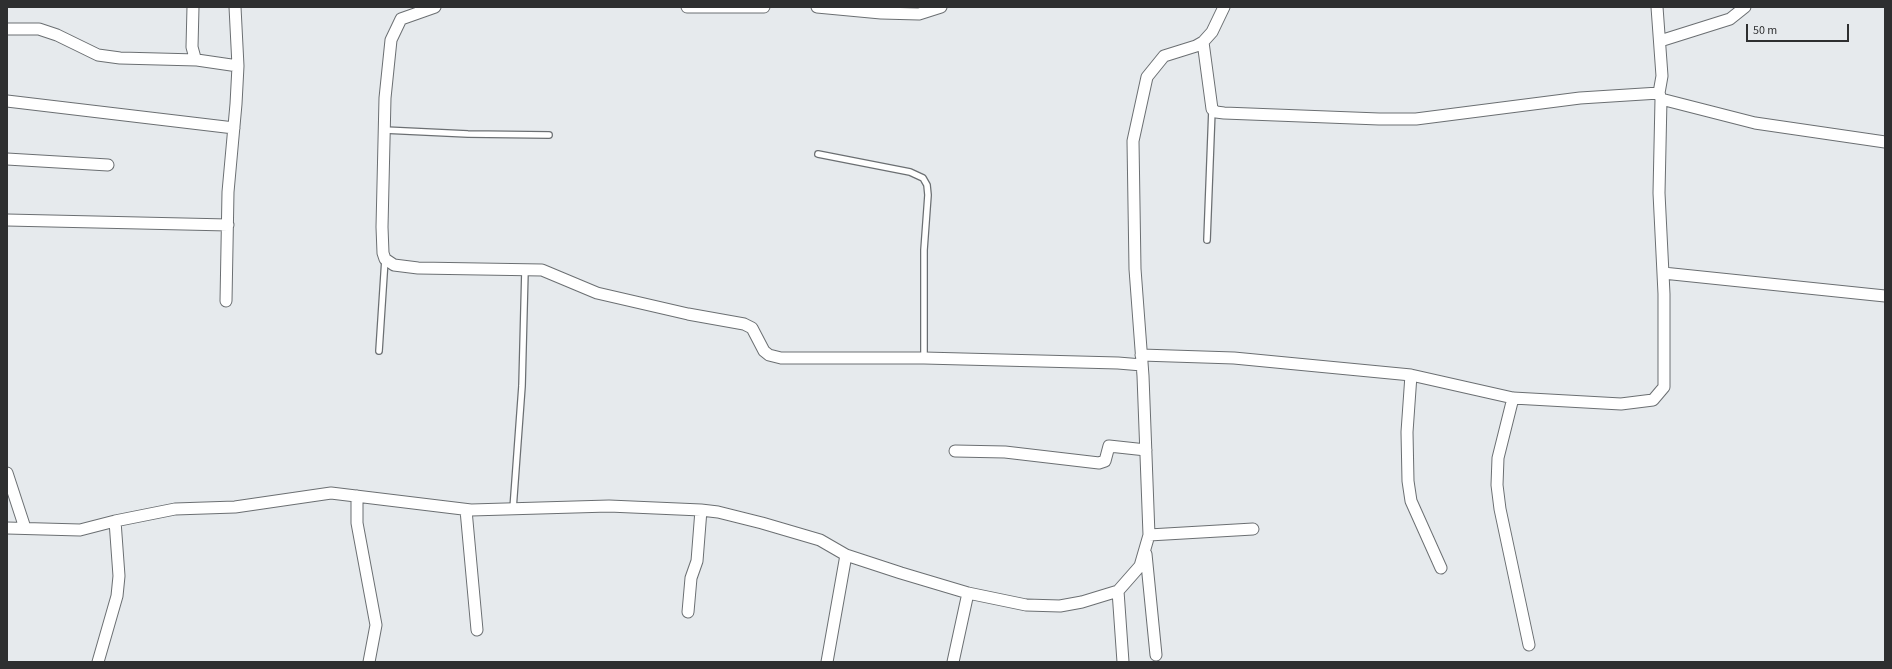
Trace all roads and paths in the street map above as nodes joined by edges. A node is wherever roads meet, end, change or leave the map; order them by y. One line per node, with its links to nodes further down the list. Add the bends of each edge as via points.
1 (193, 7): 15 (street, via 192,47)
2 (235, 7): 16 (street)
3 (435, 7): 21 (street, via 401,20 391,40)
4 (687, 7): 5 (street)
5 (764, 7)
6 (817, 7): 11 (street, via 881,13)
7 (941, 7): 11 (street)
8 (1224, 7): 14 (street, via 1212,32)
9 (1657, 7): 13 (street)
10 (1745, 7): 13 (street, via 1730,20)
11 (920, 10)
12 (7, 29): 15 (street, via 39,29 98,55)
13 (1660, 41): 17 (street)
14 (1203, 42): 19 (street); 37 (street, via 1164,56 1146,77 1135,134 1135,269)
15 (197, 60): 16 (street)
16 (238, 66): 20 (street)
17 (1660, 96): 19 (street, via 1580,98 1416,119 1224,114); 23 (street, via 1755,123); 32 (street, via 1659,193)
18 (7, 101): 20 (street)
19 (1212, 109): 29 (lane)
20 (234, 128): 28 (street, via 228,192)
21 (384, 130): 22 (lane); 30 (street, via 382,227)
22 (548, 135)
23 (1885, 142)
24 (818, 154): 36 (lane, via 910,172 923,178 927,185)
25 (7, 159): 26 (street)
26 (108, 165)
27 (7, 220): 28 (street)
28 (228, 225): 34 (street)
29 (1207, 240)
30 (385, 259): 31 (street, via 394,265 418,268); 35 (lane)
31 (525, 270): 36 (street, via 542,270 597,293 744,324 752,328 764,351 781,358); 44 (lane, via 522,386)
32 (1663, 273): 33 (street); 39 (street, via 1664,387 1653,400 1621,404)
33 (1885, 296)
34 (226, 301)
35 (379, 351)
36 (924, 358): 37 (street, via 1118,363)
37 (1142, 360): 38 (street, via 1234,358); 40 (street)
38 (1411, 374): 39 (street); 54 (street, via 1407,432 1410,501)
39 (1513, 398): 59 (street, via 1498,458 1497,485)
40 (1146, 450): 41 (street, via 1108,446 1105,461 1100,463 1005,452); 51 (street)
41 (955, 451)
42 (7, 473): 49 (street)
43 (357, 496): 45 (street); 47 (street, via 332,494 235,507 175,509); 62 (street, via 357,523 376,625)
44 (513, 509): 45 (street); 46 (street, via 609,506)
45 (466, 510): 58 (street)
46 (701, 510): 53 (street, via 736,516 820,540); 57 (street, via 697,561 690,578)
47 (116, 521): 49 (street, via 80,530); 61 (street, via 118,596)
48 (7, 528): 49 (street)
49 (25, 528)
50 (1253, 529): 51 (street)
51 (1149, 535): 52 (street)
52 (1146, 550): 55 (street, via 1140,566); 60 (street)
53 (846, 555): 56 (street); 63 (street)
54 (1441, 568)
55 (1118, 591): 56 (street, via 1060,606 1026,605); 65 (street)
56 (968, 593): 64 (street)
57 (688, 612)
58 (477, 630)
59 (1529, 645)
60 (1156, 655)
61 (98, 662)
62 (369, 662)
63 (827, 662)
64 (953, 662)
65 (1123, 662)

